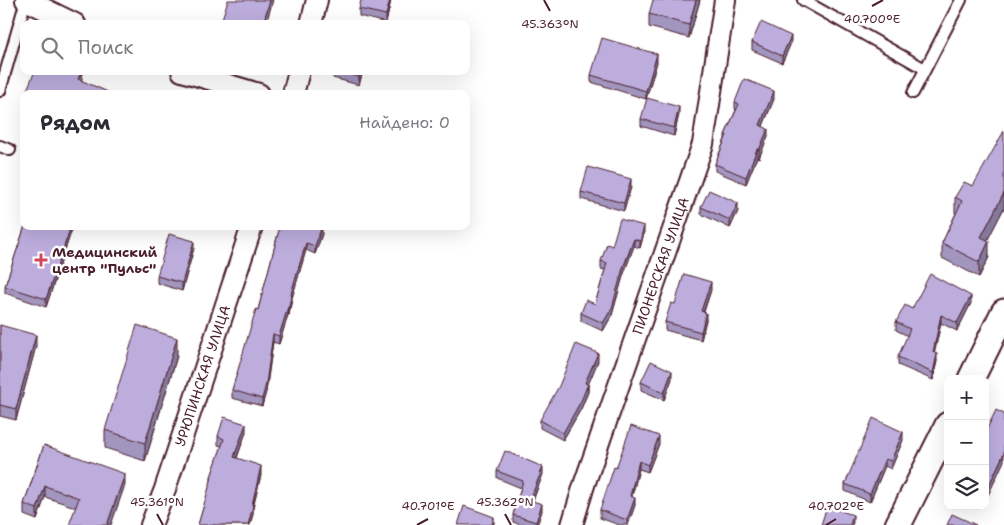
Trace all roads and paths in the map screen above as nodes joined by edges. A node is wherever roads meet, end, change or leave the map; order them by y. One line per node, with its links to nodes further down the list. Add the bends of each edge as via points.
1 (26, 0): 6 (lane); 7 (street)
2 (317, 0): 8 (street)
3 (725, 0): 22 (street, ПИОНЕРСКАЯ УЛИЦА, via 703,144)
4 (803, 0): 10 (lane)
5 (961, 0): 10 (lane)
6 (20, 20)
7 (67, 20)
8 (312, 20)
9 (20, 21): 15 (lane)
10 (925, 69): 16 (lane)
11 (195, 75): 13 (street)
12 (298, 75): 14 (street)
13 (245, 90)
14 (294, 90)
15 (0, 91)
16 (913, 93)
17 (251, 230): 21 (street, УРЮПИНСКАЯ УЛИЦА)
18 (1004, 312): 19 (street)
19 (972, 375)
20 (944, 432): 23 (street)
21 (151, 525)
22 (572, 525)
23 (898, 525)

